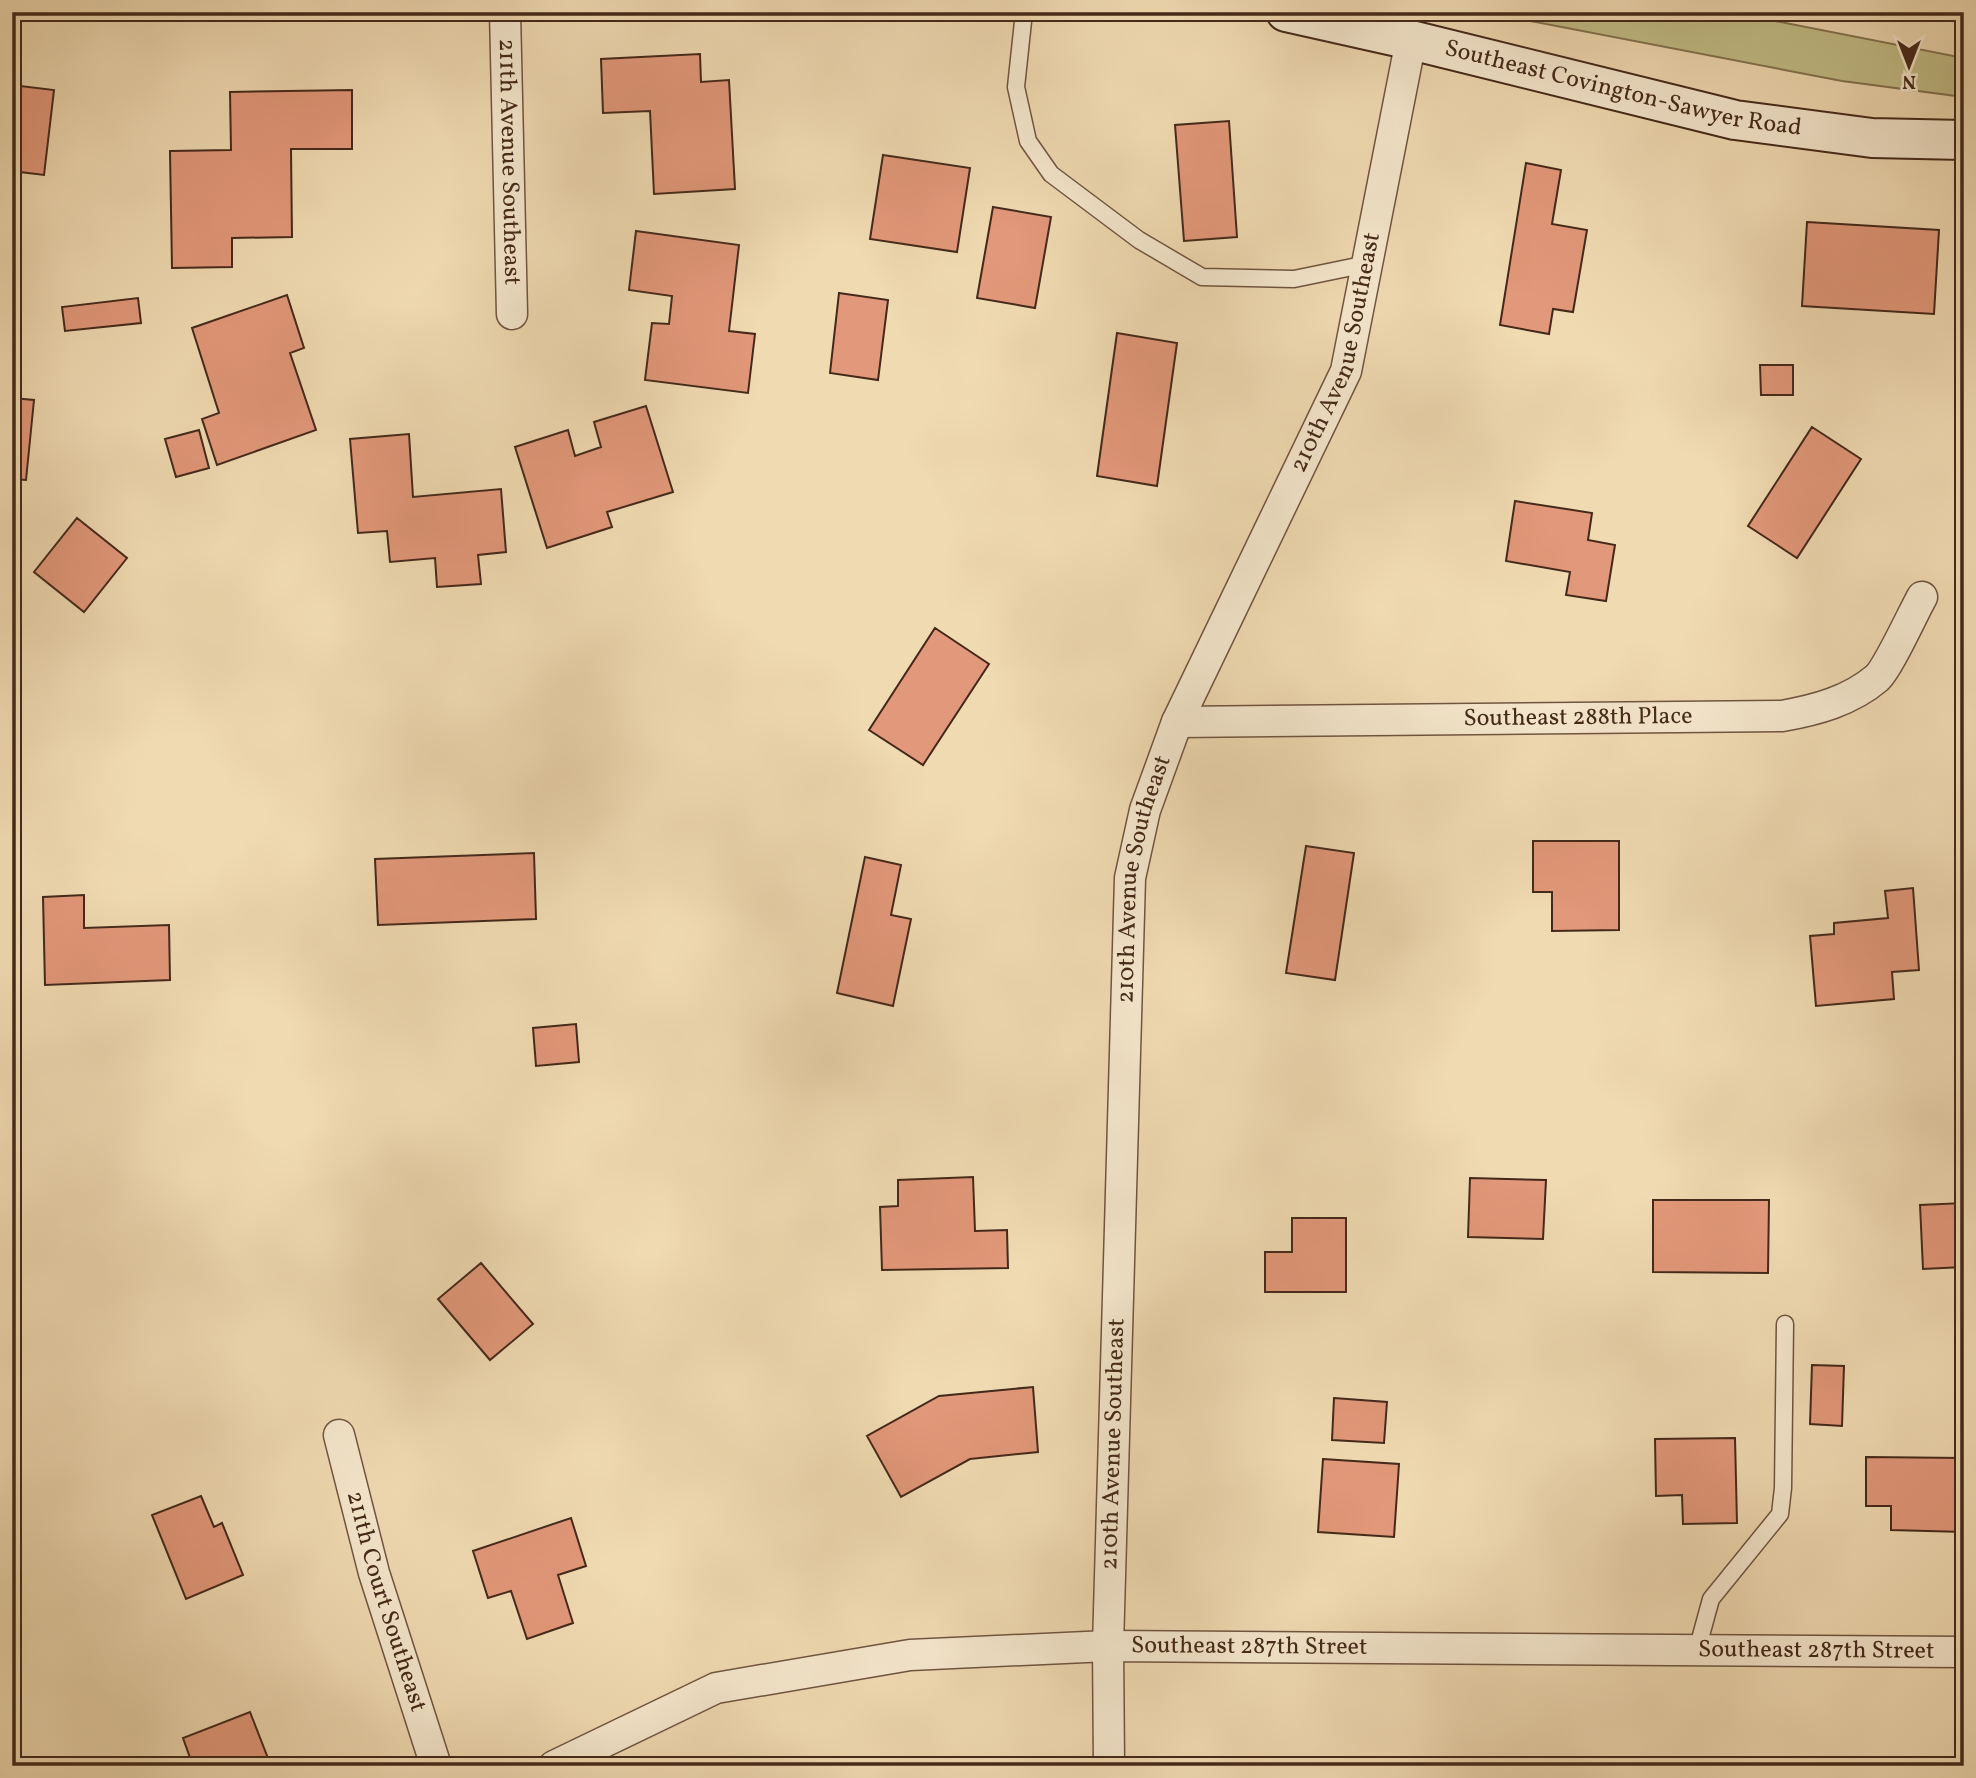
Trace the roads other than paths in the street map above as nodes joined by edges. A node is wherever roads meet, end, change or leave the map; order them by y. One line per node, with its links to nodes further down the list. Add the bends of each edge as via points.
1 (505, 12): 7 (street, 211th Avenue Southeast)
2 (1024, 12): 6 (lane, via 1016,87 1028,141 1051,174 1139,240 1202,278 1294,279)
3 (1286, 12): 4 (street, Southeast Covington-Sawyer Road)
4 (1411, 40): 5 (street, Southeast Covington-Sawyer Road, via 1735,120 1872,138); 6 (street, 210th Avenue Southeast)
5 (1964, 140)
6 (1367, 264): 9 (street, 210th Avenue Southeast, via 1346,371)
7 (512, 314)
8 (1922, 597): 9 (street, Southeast 288th Place, via 1878,677 1840,701 1811,711)
9 (1177, 722): 12 (street, 210th Avenue Southeast, via 1145,810 1130,878)
10 (1785, 1324): 13 (lane, via 1780,1514 1711,1600)
11 (339, 1435): 15 (street, 211th Court Southeast, via 374,1573)
12 (1108, 1646): 13 (street, Southeast 287th Street); 16 (street, Southeast 287th Street, via 911,1655 716,1688); 17 (street, 210th Avenue Southeast)
13 (1696, 1650): 14 (street, Southeast 287th Street)
14 (1964, 1652)
15 (436, 1766)
16 (554, 1766)
17 (1109, 1766)

